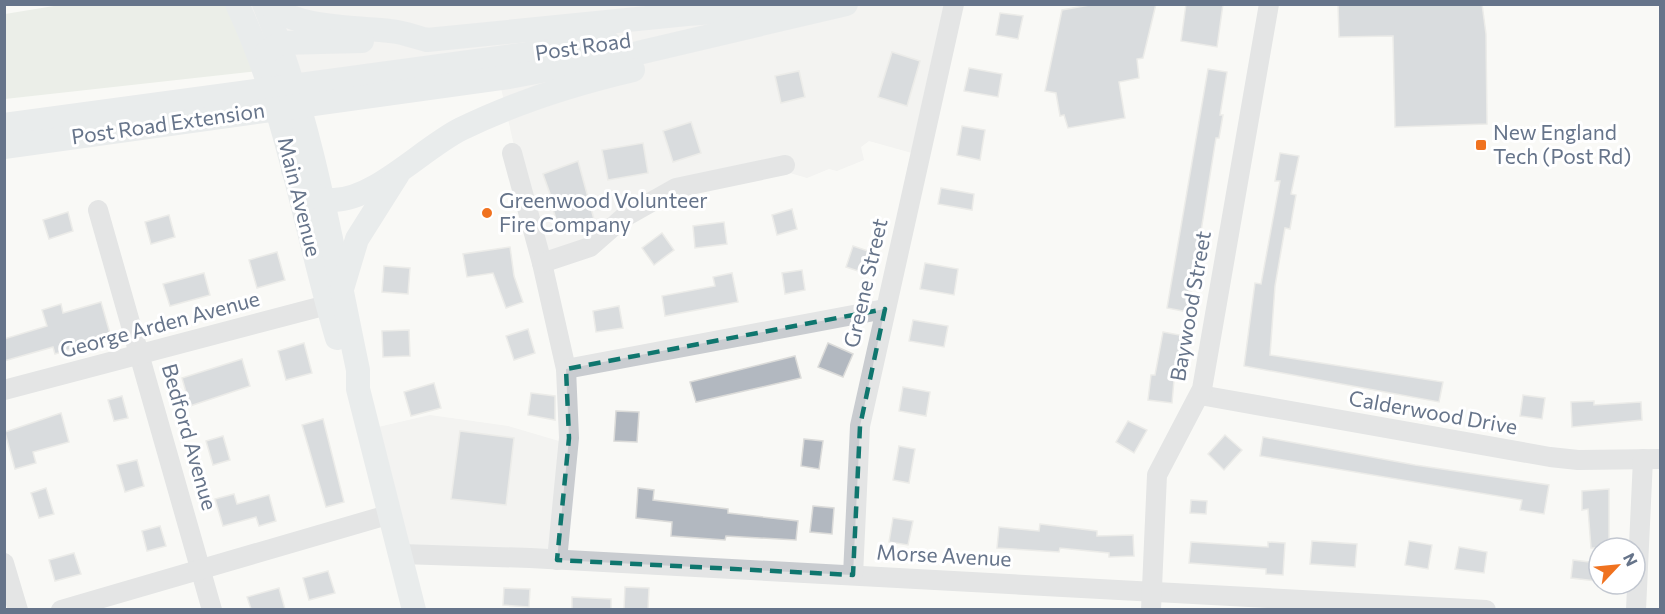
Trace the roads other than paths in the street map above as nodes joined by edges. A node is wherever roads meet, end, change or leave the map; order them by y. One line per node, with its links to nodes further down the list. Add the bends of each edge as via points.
1 (237, 4): 9 (main road, Main Avenue)
2 (266, 4): 7 (main road, via 298,19 393,31); 8 (main road, Main Avenue)
3 (820, 4): 7 (main road)
4 (846, 4): 10 (main road, Post Road); 16 (main road, via 708,50 570,85 511,107 458,130)
5 (954, 4): 21 (street, Greene Street)
6 (1269, 4): 25 (street, Baywood Street)
7 (427, 40): 8 (main road)
8 (283, 53): 9 (main road); 17 (main road, Main Avenue)
9 (260, 63): 15 (main road, Main Avenue)
10 (327, 93): 11 (main road, Post Road Extension); 12 (main road, Post Road Extension)
11 (4, 125)
12 (4, 147)
13 (512, 153): 19 (street)
14 (784, 165): 19 (street, via 676,188 623,218 590,247)
15 (293, 170): 17 (main road, via 309,195); 20 (main road, Main Avenue)
16 (398, 174): 17 (main road, via 347,198); 20 (main road, via 357,239)
17 (322, 199): 20 (main road, Main Avenue)
18 (98, 210): 22 (street, Bedford Avenue)
19 (542, 263): 23 (street)
20 (334, 298): 22 (street, George Arden Avenue); 27 (main road, Main Avenue, via 358,370 358,389)
21 (885, 309): 23 (street); 32 (street, Greene Street, via 860,426)
22 (140, 355): 24 (street, George Arden Avenue); 31 (street, Bedford Avenue)
23 (566, 369): 29 (street, via 569,438)
24 (4, 390)
25 (1200, 395): 26 (street, Calderwood Drive, via 1550,457); 33 (street, Baywood Street, via 1157,475)
26 (1652, 459): 39 (street)
27 (391, 513): 28 (main road, Main Avenue); 31 (street)
28 (400, 554): 29 (street, Morse Avenue); 37 (main road, Main Avenue)
29 (557, 560): 32 (street, Morse Avenue)
30 (4, 563): 34 (street)
31 (201, 568): 35 (street); 36 (street, Bedford Avenue)
32 (853, 575): 33 (street, Morse Avenue)
33 (1151, 601): 38 (street, Morse Avenue)
34 (18, 609)
35 (61, 609)
36 (212, 609)
37 (414, 609)
38 (1486, 609)
39 (1636, 609)

